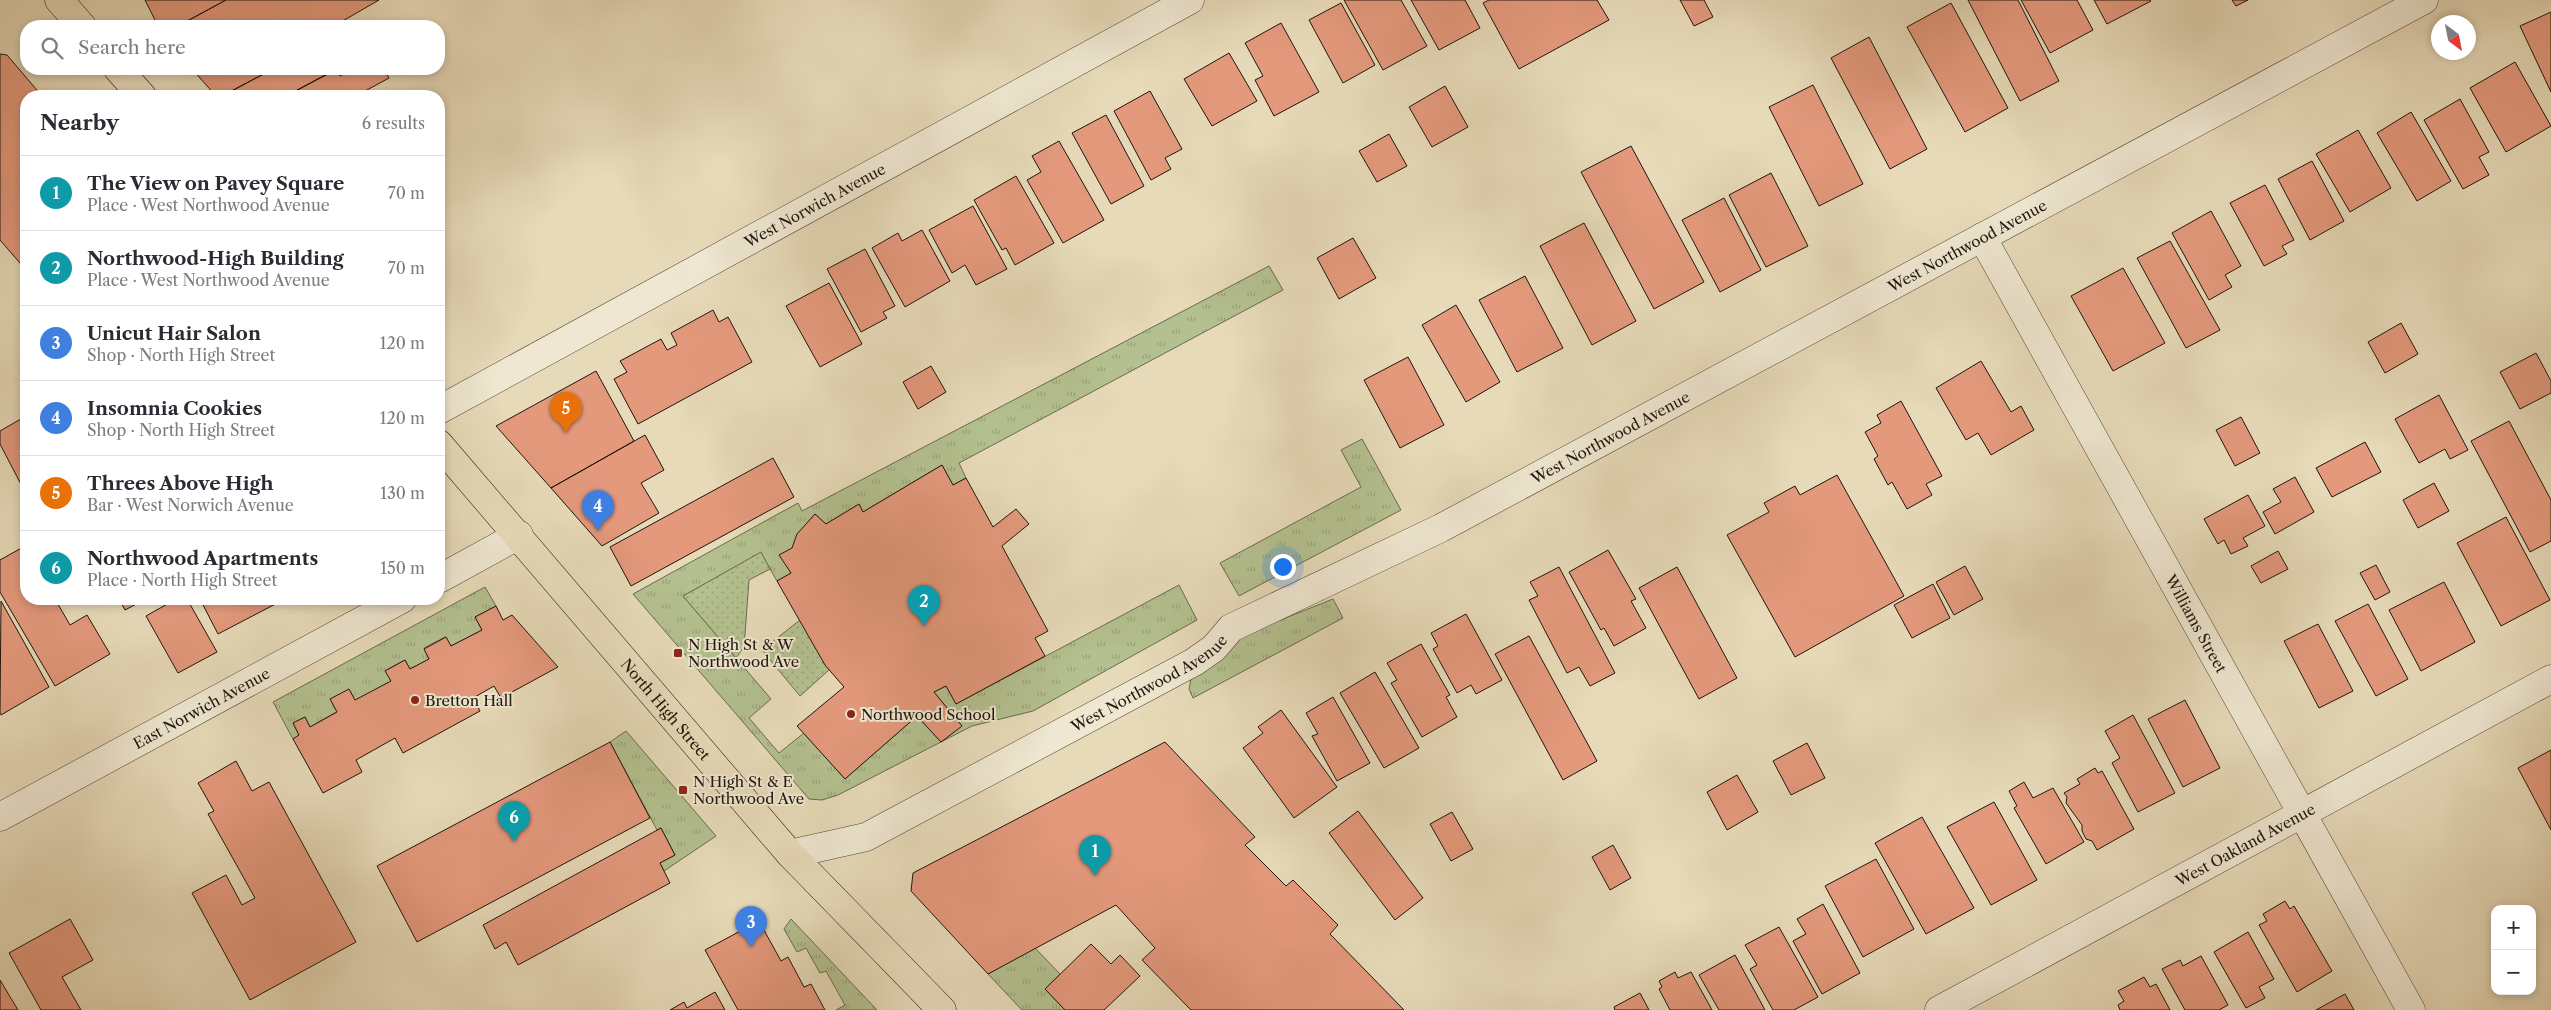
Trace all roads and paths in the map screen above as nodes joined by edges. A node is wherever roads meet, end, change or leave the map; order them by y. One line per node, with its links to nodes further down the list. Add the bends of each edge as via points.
1 (59, 0): 4 (main road)
2 (1190, 0): 8 (street, West Norwich Avenue)
3 (2424, 0): 7 (street, West Northwood Avenue)
4 (77, 20)
5 (123, 75): 6 (main road)
6 (137, 90)
7 (1982, 237): 14 (street, Williams Street); 16 (street, West Northwood Avenue, via 1441,528 1231,628 1214,648 1186,666 866,837)
8 (445, 407)
9 (445, 451): 10 (main road, North High Street)
10 (518, 535): 11 (street); 16 (main road, North High Street)
11 (445, 576)
12 (391, 605): 15 (street, East Norwich Avenue)
13 (2551, 679): 14 (street, West Oakland Avenue)
14 (2302, 814): 18 (street, West Oakland Avenue); 19 (street, Williams Street)
15 (0, 818)
16 (790, 854): 17 (main road, North High Street)
17 (942, 1010)
18 (1938, 1010)
19 (2411, 1010)

